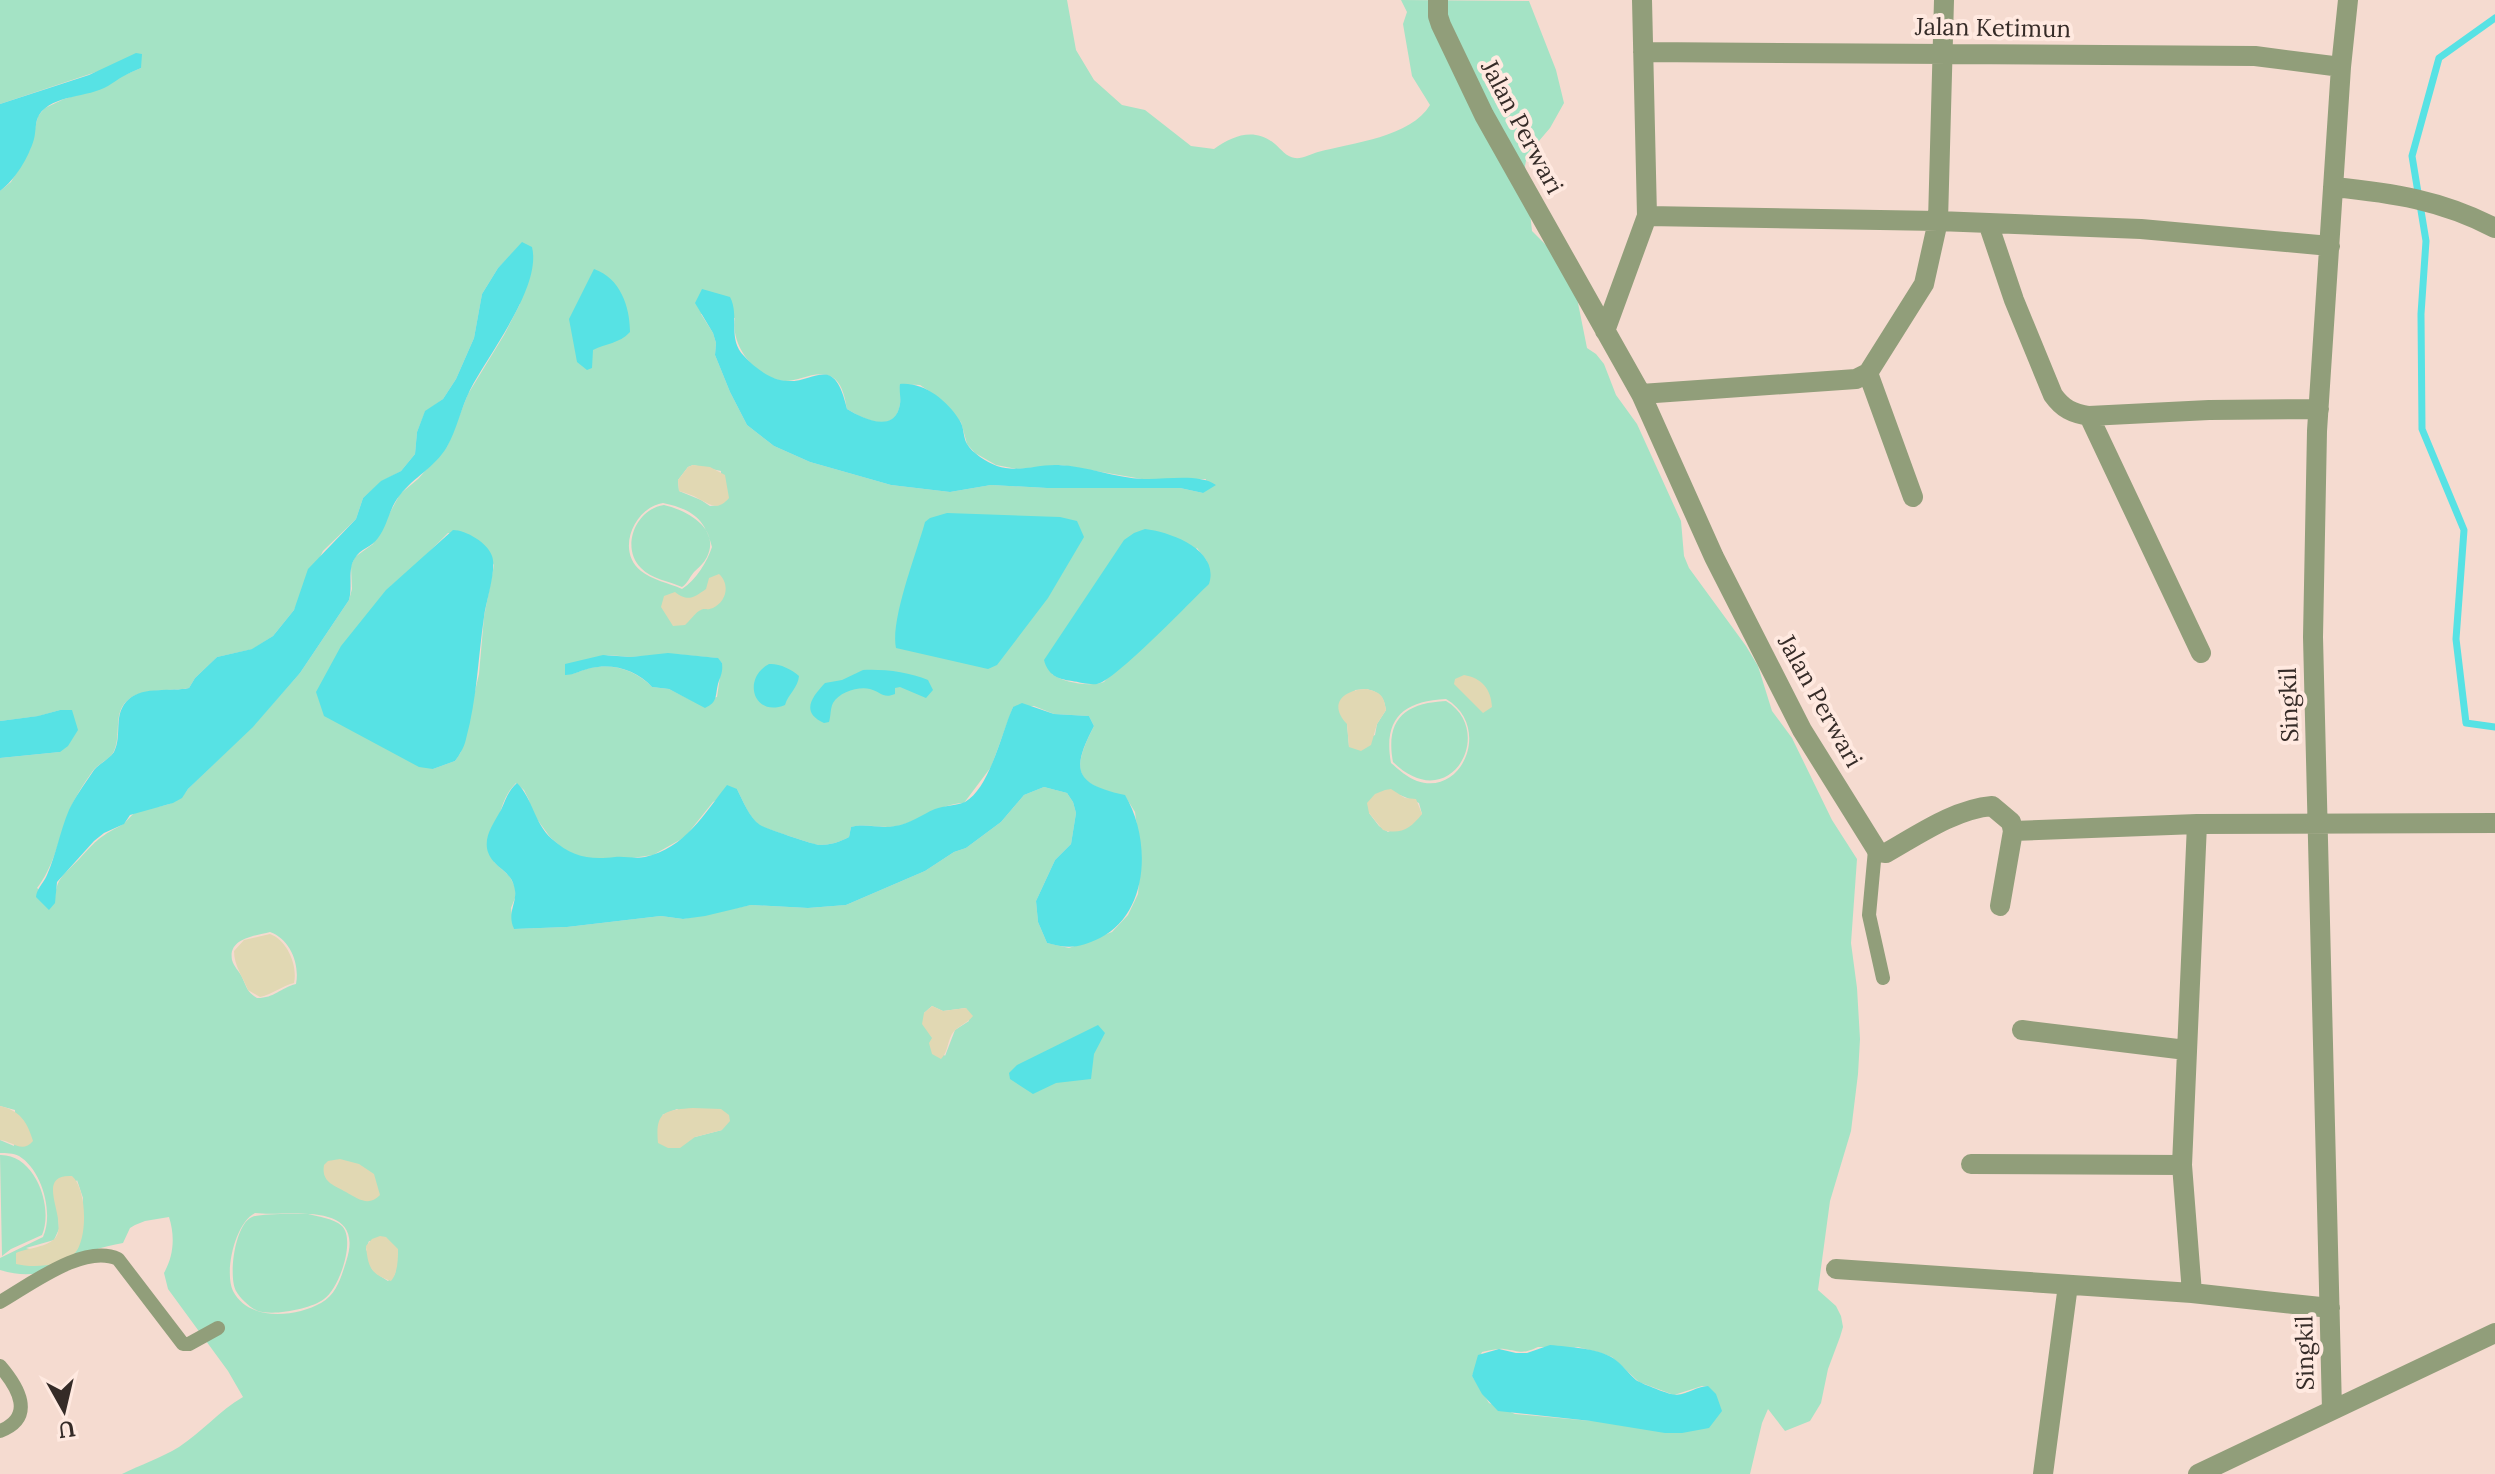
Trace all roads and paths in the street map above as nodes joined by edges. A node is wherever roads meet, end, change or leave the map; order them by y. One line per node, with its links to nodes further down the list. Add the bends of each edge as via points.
1 (1438, 0): 14 (street, Jalan Perwari, via 1441,25 1484,115)
2 (1642, 0): 5 (street)
3 (1944, 0): 6 (street)
4 (2348, 0): 7 (street, Singkil)
5 (1643, 52): 6 (street, Jalan Ketimun); 9 (street)
6 (1944, 54): 7 (street, Jalan Ketimun, via 2255,56); 10 (street)
7 (2341, 67): 8 (street, Singkil)
8 (2333, 187): 12 (street, via 2436,202); 13 (street, Singkil)
9 (1647, 216): 10 (street); 14 (street)
10 (1938, 221): 11 (street); 15 (street, via 1924,284)
11 (1988, 223): 13 (street, via 2141,229); 18 (street, via 2053,395 2062,407)
12 (2495, 228)
13 (2330, 246): 17 (street, Singkil)
14 (1605, 331): 16 (street, Jalan Perwari)
15 (1868, 373): 16 (street, via 1856,379); 19 (street)
16 (1641, 394): 25 (street, Jalan Perwari, via 1714,557 1796,717)
17 (2319, 409): 18 (street); 21 (street, Singkil, via 2313,637)
18 (2089, 416): 20 (street)
19 (1913, 497)
20 (2201, 653)
21 (2319, 823): 22 (street); 23 (street); 36 (street, Singkil)
22 (2495, 823)
23 (2197, 824): 24 (street); 29 (street)
24 (2013, 831): 25 (street, via 1995,807 1984,807 1886,853); 26 (street)
25 (1875, 850): 27 (lane, via 1869,915)
26 (2000, 906)
27 (1883, 978)
28 (2022, 1030): 29 (street)
29 (2186, 1050): 31 (street)
30 (1971, 1164): 31 (street)
31 (2182, 1165): 34 (street)
32 (1836, 1269): 33 (street)
33 (2068, 1285): 34 (street); 42 (street)
34 (2192, 1293): 36 (street)
35 (0, 1302): 37 (lane, via 78,1258 106,1254 118,1259 183,1344)
36 (2330, 1308): 40 (street, Singkil)
37 (218, 1328)
38 (2495, 1333): 40 (street)
39 (1, 1369): 41 (lane, via 21,1398 11,1427)
40 (2332, 1410): 43 (street)
41 (0, 1431)
42 (2043, 1474)
43 (2198, 1474)

